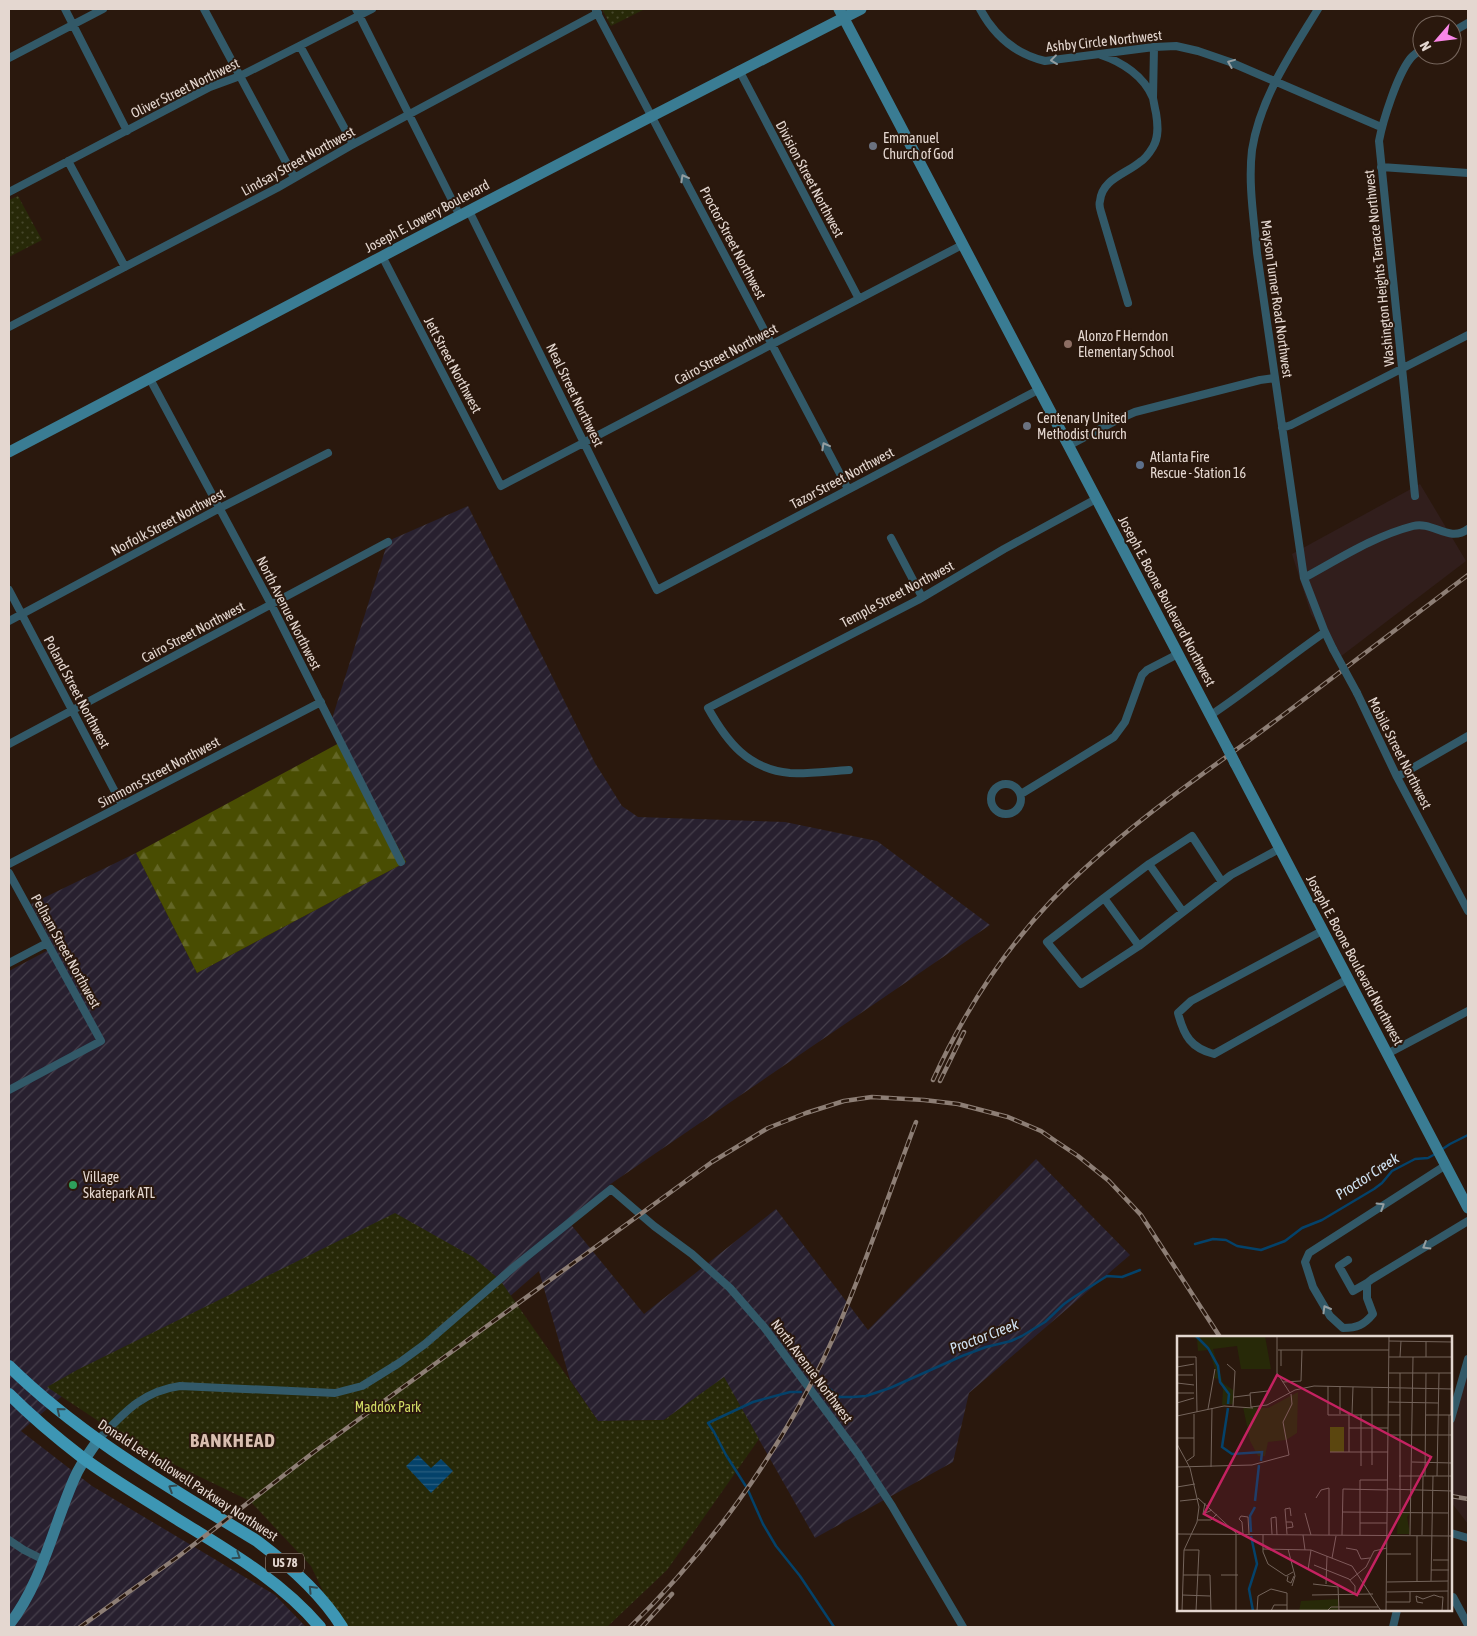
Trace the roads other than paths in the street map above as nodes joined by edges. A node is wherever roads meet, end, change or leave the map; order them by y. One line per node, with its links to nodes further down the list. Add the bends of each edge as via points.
1 (65, 9): 11 (street)
2 (103, 9): 11 (street)
3 (204, 9): 18 (street)
4 (372, 9): 9 (street, Oliver Street Northwest)
5 (861, 9): 10 (main road, Joseph E. Lowery Boulevard)
6 (980, 9): 14 (street, Ashby Circle Northwest, one-way to 6, via 1045,61 1032,58 998,35)
7 (1318, 9): 19 (street, Mayson Turner Road Northwest)
8 (597, 11): 21 (street, Lindsay Street Northwest); 22 (street, Proctor Street Northwest)
9 (358, 12): 12 (street, Oliver Street Northwest); 21 (street, Neal Street Northwest)
10 (841, 14): 17 (main road, Joseph E. Lowery Boulevard); 32 (main road, Joseph E. Boone Boulevard Northwest)
11 (73, 24): 16 (street); 24 (street)
12 (300, 46): 18 (street, Oliver Street Northwest); 25 (street)
13 (1154, 47): 14 (street, Ashby Circle Northwest); 19 (street, Ashby Circle Northwest, one-way to 13, via 1198,50); 20 (street)
14 (1099, 54): 20 (street, via 1127,67 1144,84)
15 (1412, 56): 23 (street, Washington Heights Terrace Northwest, via 1401,72)
16 (9, 58)
17 (739, 70): 22 (main road, Joseph E. Lowery Boulevard); 35 (street, Division Street Northwest)
18 (240, 76): 24 (street, Oliver Street Northwest, via 210,87); 29 (street)
19 (1276, 82): 23 (street, Ashby Circle Northwest); 41 (street, Mayson Turner Road Northwest, via 1257,129 1251,173 1257,253)
20 (1152, 98): 36 (street, via 1158,124 1153,146 1141,162 1108,184 1100,201)
21 (409, 114): 25 (street, Lindsay Street Northwest); 31 (street, Neal Street Northwest)
22 (652, 116): 31 (main road, Joseph E. Lowery Boulevard); 39 (street, Proctor Street Northwest, one-way to 22)
23 (1381, 127): 27 (street, Washington Heights Terrace Northwest, via 1378,141)
24 (126, 131): 26 (street, Oliver Street Northwest)
25 (353, 144): 29 (street, Lindsay Street Northwest)
26 (68, 161): 30 (street, Oliver Street Northwest); 34 (street)
27 (1381, 167): 28 (street); 40 (street, Washington Heights Terrace Northwest)
28 (1468, 174)
29 (294, 177): 34 (street, Lindsay Street Northwest)
30 (9, 192)
31 (465, 213): 33 (main road, Joseph E. Lowery Boulevard); 45 (street, Neal Street Northwest)
32 (962, 245): 35 (street, Cairo Street Northwest); 43 (main road, Joseph E. Boone Boulevard Northwest)
33 (382, 256): 42 (main road, Joseph E. Lowery Boulevard); 49 (street, Jett Street Northwest)
34 (125, 267): 37 (street, Lindsay Street Northwest)
35 (859, 299): 39 (street, Cairo Street Northwest)
36 (1128, 302)
37 (9, 327)
38 (1468, 335): 40 (street)
39 (772, 344): 45 (street, Cairo Street Northwest); 50 (street, Proctor Street Northwest, one-way to 39)
40 (1402, 369): 44 (street); 51 (street, Washington Heights Terrace Northwest)
41 (1275, 378): 44 (street, Mayson Turner Road Northwest); 46 (street, via 1135,412)
42 (150, 379): 47 (main road, Joseph E. Lowery Boulevard); 53 (street, North Avenue Northwest)
43 (1038, 390): 46 (main road, Joseph E. Boone Boulevard Northwest); 50 (street, Tazor Street Northwest)
44 (1282, 428): 57 (street, Mayson Turner Road Northwest)
45 (584, 442): 49 (street, Cairo Street Northwest); 59 (street, Neal Street Northwest)
46 (1068, 446): 52 (main road, Joseph E. Boone Boulevard Northwest)
47 (9, 452)
48 (328, 453): 53 (street, Norfolk Street Northwest)
49 (501, 486)
50 (848, 489): 59 (street, Tazor Street Northwest)
51 (1415, 496)
52 (1096, 499): 60 (street, Temple Street Northwest); 66 (main road, Joseph E. Boone Boulevard Northwest)
53 (220, 508): 61 (street, North Avenue Northwest); 63 (street, Norfolk Street Northwest)
54 (1468, 529): 57 (street, via 1455,535 1415,525 1383,537)
55 (891, 538): 60 (street)
56 (388, 542): 61 (street, Cairo Street Northwest)
57 (1304, 578): 62 (street, Mayson Turner Road Northwest)
58 (9, 590): 63 (street, Poland Street Northwest)
59 (657, 590)
60 (922, 597): 72 (street, Temple Street Northwest, via 708,708 730,742 759,764 791,773)
61 (271, 604): 67 (street, North Avenue Northwest); 68 (street, Cairo Street Northwest)
62 (1313, 604): 65 (street, Mobile Street Northwest)
63 (22, 614): 64 (street, Norfolk Street Northwest); 68 (street, Poland Street Northwest)
64 (9, 621)
65 (1324, 632): 69 (street); 73 (street, Mobile Street Northwest, bridge)
66 (1178, 654): 69 (main road, Joseph E. Boone Boulevard Northwest); 74 (street, via 1147,670 1142,676 1125,722 1114,737)
67 (321, 702): 75 (street, Simmons Street Northwest); 77 (street, North Avenue Northwest)
68 (72, 711): 71 (street, Cairo Street Northwest); 75 (street, Poland Street Northwest)
69 (1211, 715): 76 (main road, Joseph E. Boone Boulevard Northwest, bridge)
70 (1468, 736): 73 (street)
71 (9, 744)
72 (849, 770)
73 (1398, 777): 83 (street, Mobile Street Northwest)
74 (1021, 794): 74 (street, via 1015,786 1001,784 992,794 992,804 999,812 1009,814 1018,809)
75 (122, 805): 78 (street, Simmons Street Northwest)
76 (1279, 849): 81 (street); 85 (main road, Joseph E. Boone Boulevard Northwest)
77 (401, 862)
78 (9, 864)
79 (1149, 864): 81 (street, via 1192,836); 82 (street); 84 (street)
80 (9, 872): 86 (street, Pelham Street Northwest)
81 (1222, 882): 84 (street)
82 (1104, 898): 87 (street); 87 (street, via 1048,942 1080,984)
83 (1468, 911)
84 (1183, 912): 87 (street)
85 (1322, 931): 89 (main road, Joseph E. Boone Boulevard Northwest); 89 (street, via 1191,1001 1178,1013 1181,1026 1200,1050 1214,1054)
86 (47, 943): 88 (street); 92 (street, Pelham Street Northwest, via 101,1041)
87 (1139, 946)
88 (9, 963)
89 (1348, 979): 91 (main road, Joseph E. Boone Boulevard Northwest)
90 (1468, 1011): 91 (street)
91 (1387, 1054): 93 (main road, Joseph E. Boone Boulevard Northwest)
92 (9, 1090)
93 (1444, 1162): 94 (main road, Joseph E. Boone Boulevard Northwest); 97 (street, one-way to 93, via 1367,1298 1373,1314 1366,1323 1355,1328 1343,1328 1330,1316 1313,1287 1305,1262 1309,1253)
94 (1468, 1208)
95 (1468, 1221): 97 (street, one-way to 97)
96 (1348, 1260): 97 (street, via 1339,1266 1353,1291)
97 (1367, 1284)
98 (1468, 1359): 101 (street)
99 (9, 1366): 102 (main road, Donald Lee Hollowell Parkway Northwest / US 78, one-way to 99)
100 (9, 1394): 103 (main road, US 78)
101 (1452, 1415)
102 (98, 1440): 103 (main road); 113 (main road, Donald Lee Hollowell Parkway Northwest / US 78, one-way to 102, via 317,1594 274,1554); 114 (street, North Avenue Northwest, via 140,1399 170,1387 335,1393 362,1386 425,1344 611,1189 730,1288 770,1334 858,1454)
103 (85, 1459): 107 (main road, via 75,1476); 112 (main road, US 78, one-way to 112, via 255,1568 290,1595)
104 (1452, 1533): 105 (street)
105 (1468, 1538)
106 (9, 1540): 107 (street)
107 (44, 1560): 110 (main road, via 23,1605)
108 (1452, 1597): 111 (street)
109 (1398, 1611): 115 (street)
110 (9, 1625)
111 (1468, 1625)
112 (320, 1627)
113 (342, 1627)
114 (963, 1627)
115 (1393, 1627)

